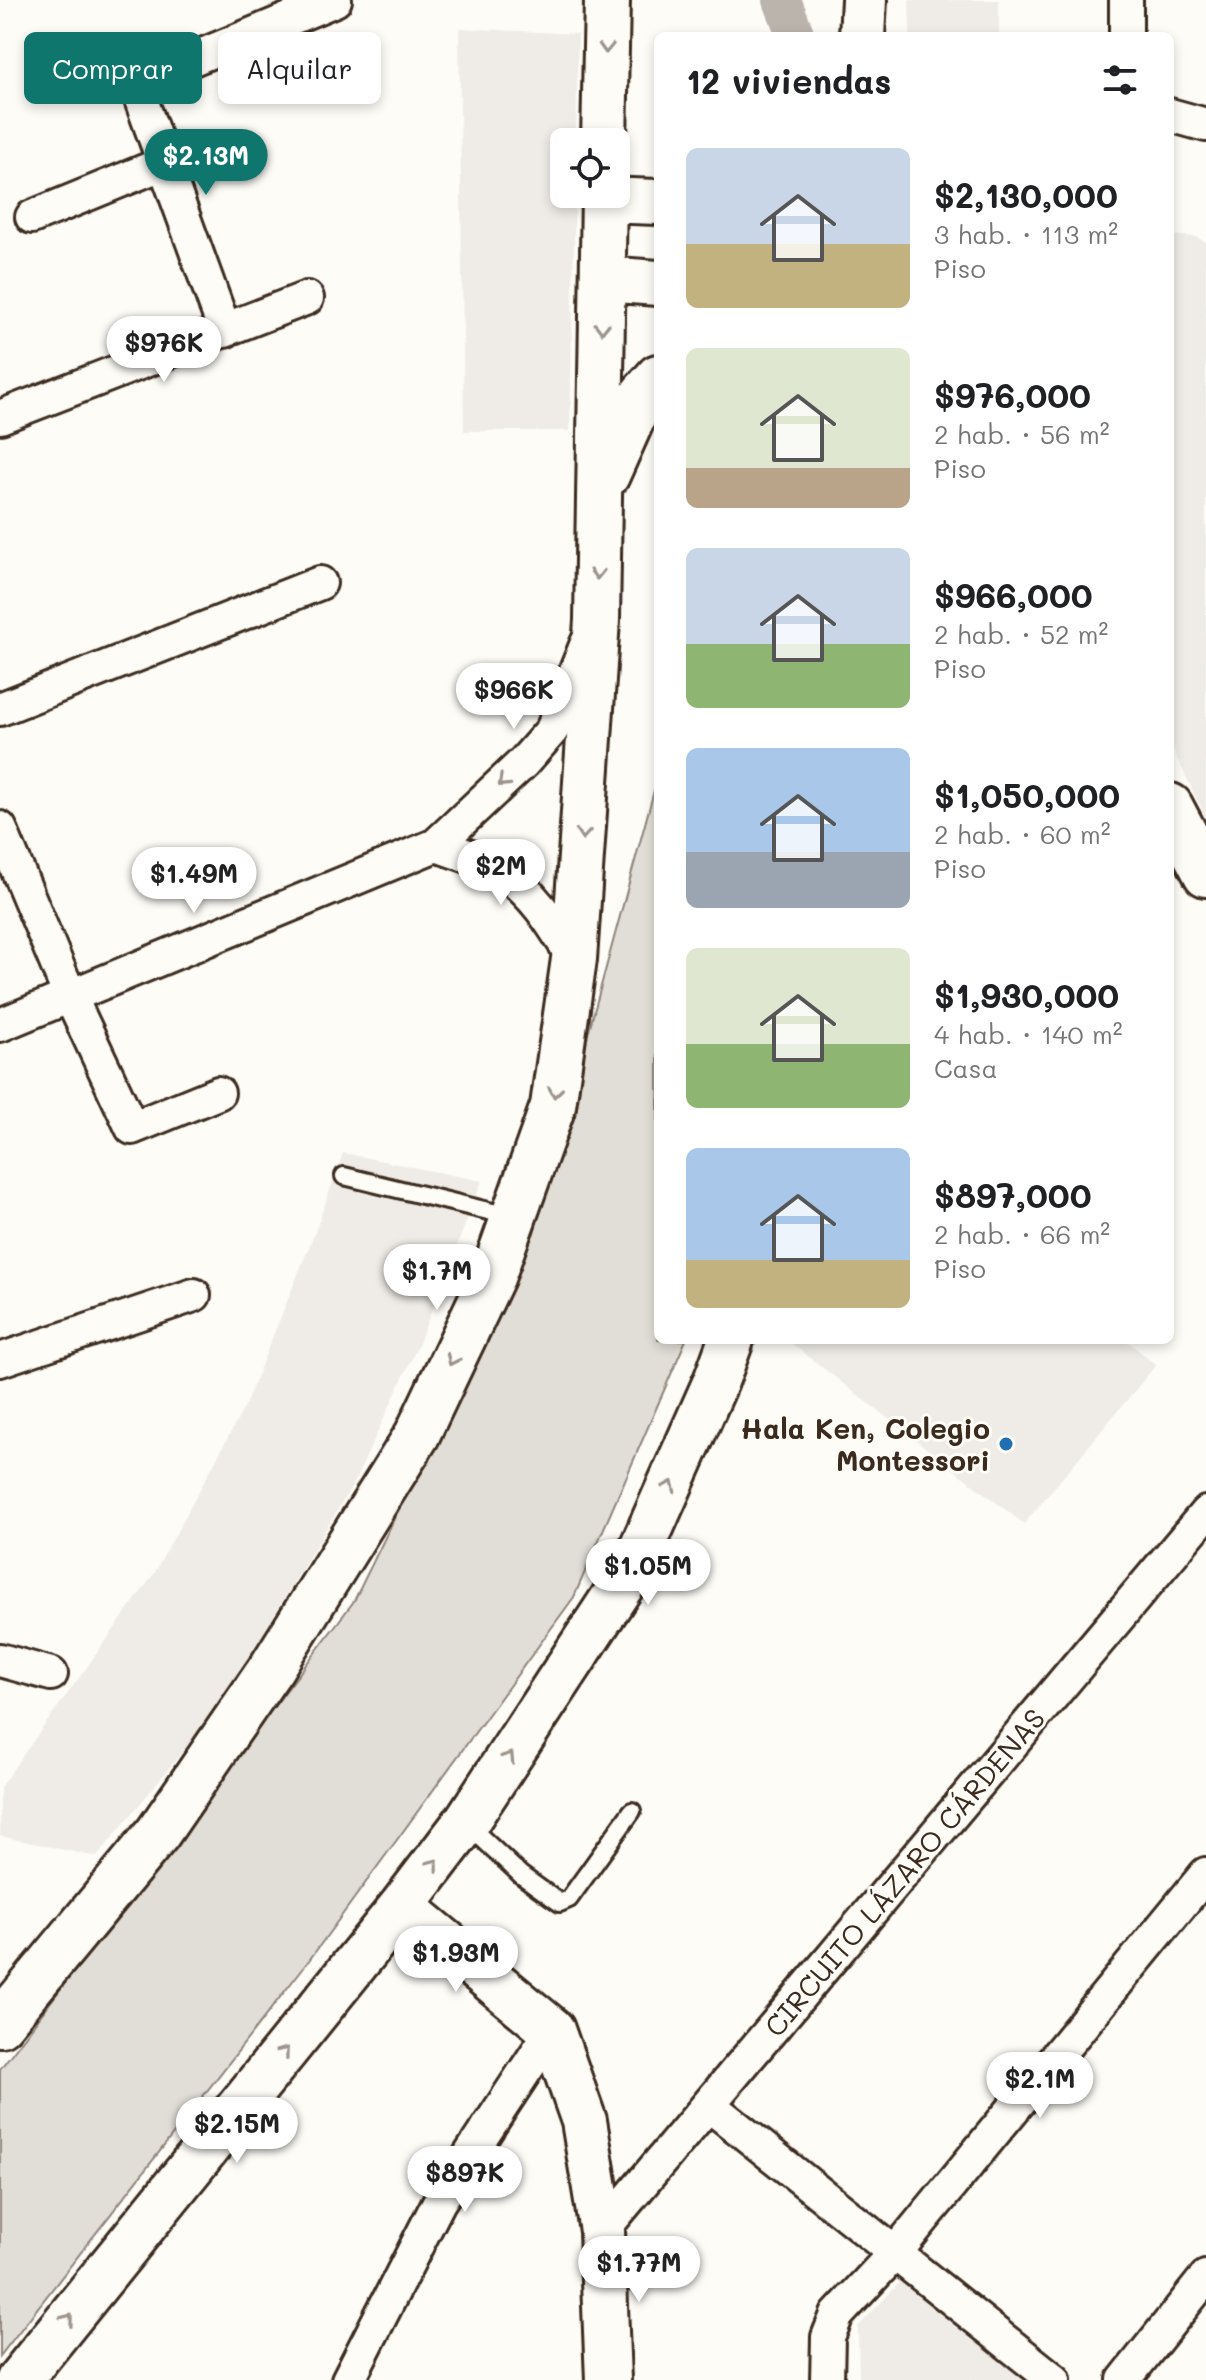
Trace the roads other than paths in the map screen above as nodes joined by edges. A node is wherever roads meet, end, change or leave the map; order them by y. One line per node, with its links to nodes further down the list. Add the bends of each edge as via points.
1 (335, 0): 10 (street, via 135,83)
2 (607, 0): 9 (main road, one-way to 9)
3 (864, 0): 5 (main road)
4 (1126, 0): 6 (street)
5 (862, 32)
6 (1126, 32)
7 (1174, 116): 8 (street)
8 (1206, 125)
9 (604, 128)
10 (164, 163): 14 (street); 18 (street)
11 (630, 199): 12 (main road)
12 (654, 202)
13 (604, 208): 15 (main road)
14 (32, 217)
15 (603, 279): 16 (main road); 21 (main road, one-way to 21)
16 (654, 283)
17 (307, 298): 18 (street)
18 (225, 331): 20 (street)
19 (654, 382): 21 (main road, via 643,394)
20 (0, 417)
21 (598, 496): 23 (main road, one-way to 23)
22 (320, 583): 24 (street)
23 (597, 620): 27 (street, one-way to 27, via 552,730); 29 (main road, one-way to 29)
24 (0, 709)
25 (1174, 814): 28 (main road)
26 (0, 828): 30 (street)
27 (436, 845): 29 (street, via 493,866 516,882 548,916); 30 (street)
28 (1206, 874)
29 (574, 959): 34 (main road, one-way to 34, via 553,1106)
30 (70, 996): 31 (street); 32 (street, via 132,1128)
31 (0, 1025)
32 (218, 1093)
33 (344, 1176): 34 (lane)
34 (513, 1217): 45 (main road, one-way to 45, via 493,1275 417,1435 272,1667 158,1833)
35 (194, 1295): 37 (street)
36 (730, 1344): 42 (main road, one-way to 36, via 633,1568)
37 (0, 1360)
38 (1206, 1513): 47 (street, CIRCUITO LÁZARO CÁRDENAS)
39 (0, 1660): 40 (street)
40 (51, 1674)
41 (632, 1811): 42 (lane, via 569,1899 560,1903 521,1875)
42 (466, 1822): 44 (main road, one-way to 42)
43 (1206, 1874): 49 (street)
44 (402, 1906): 46 (main road); 51 (main road, one-way to 44)
45 (0, 2024)
46 (552, 2030): 48 (main road, via 584,2121); 52 (street, via 439,2202)
47 (709, 2105): 48 (street, CIRCUITO LÁZARO CÁRDENAS); 49 (street)
48 (602, 2231): 53 (main road)
49 (895, 2253): 54 (street, via 837,2315 828,2337); 55 (street)
50 (1206, 2277): 56 (street)
51 (19, 2380)
52 (348, 2380)
53 (608, 2380)
54 (827, 2380)
55 (1054, 2380)
56 (1124, 2380)

